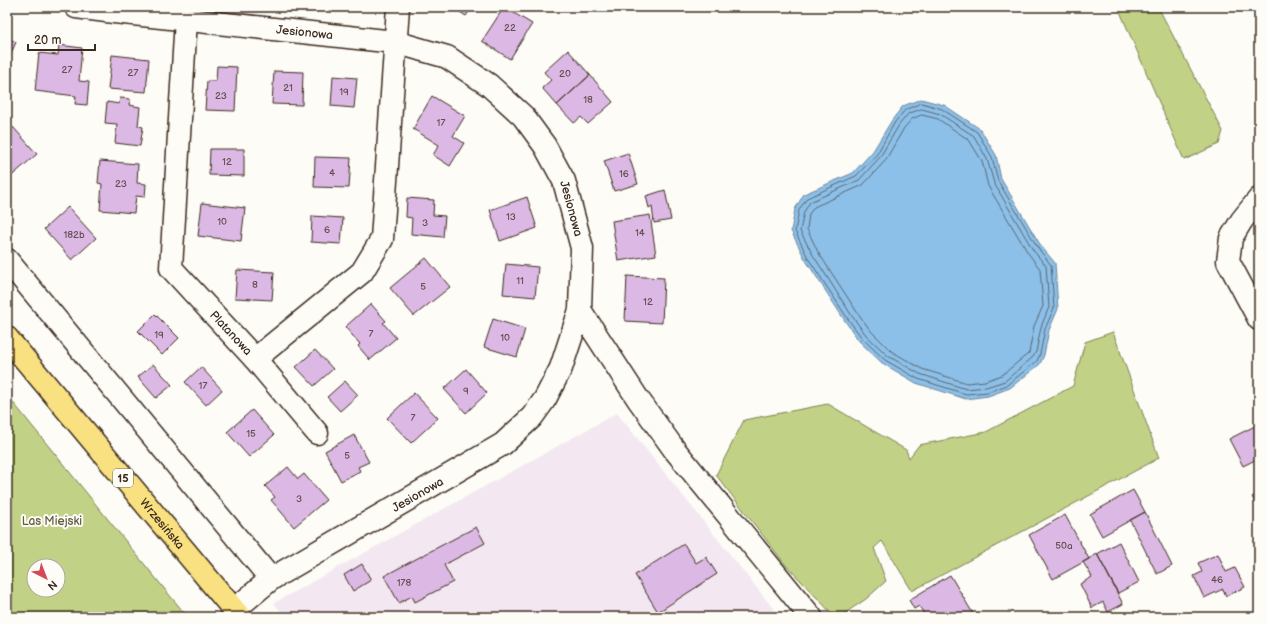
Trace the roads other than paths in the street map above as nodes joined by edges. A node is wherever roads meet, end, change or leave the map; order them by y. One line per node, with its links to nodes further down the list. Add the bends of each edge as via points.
1 (76, 7): 3 (street, Jesionowa)
2 (398, 7): 5 (street, Platanowa)
3 (114, 10): 4 (street, Jesionowa)
4 (186, 19): 5 (street, Jesionowa); 11 (street, Platanowa, via 171,268)
5 (395, 42): 8 (street, Jesionowa, via 447,57 489,85 523,116 545,146 564,181 582,248); 11 (street, Platanowa, via 382,238 362,272)
6 (1259, 199): 9 (street, via 1231,238 1228,261)
7 (7, 260): 13 (street)
8 (580, 310): 13 (street, Jesionowa, via 561,368 545,399 532,417 504,444); 15 (street, via 674,449)
9 (1259, 319)
10 (7, 338): 14 (main road, Wrzesińska / 15)
11 (254, 359): 12 (street)
12 (317, 433)
13 (271, 579): 14 (street, Jesionowa)
14 (237, 613)
15 (811, 617)

